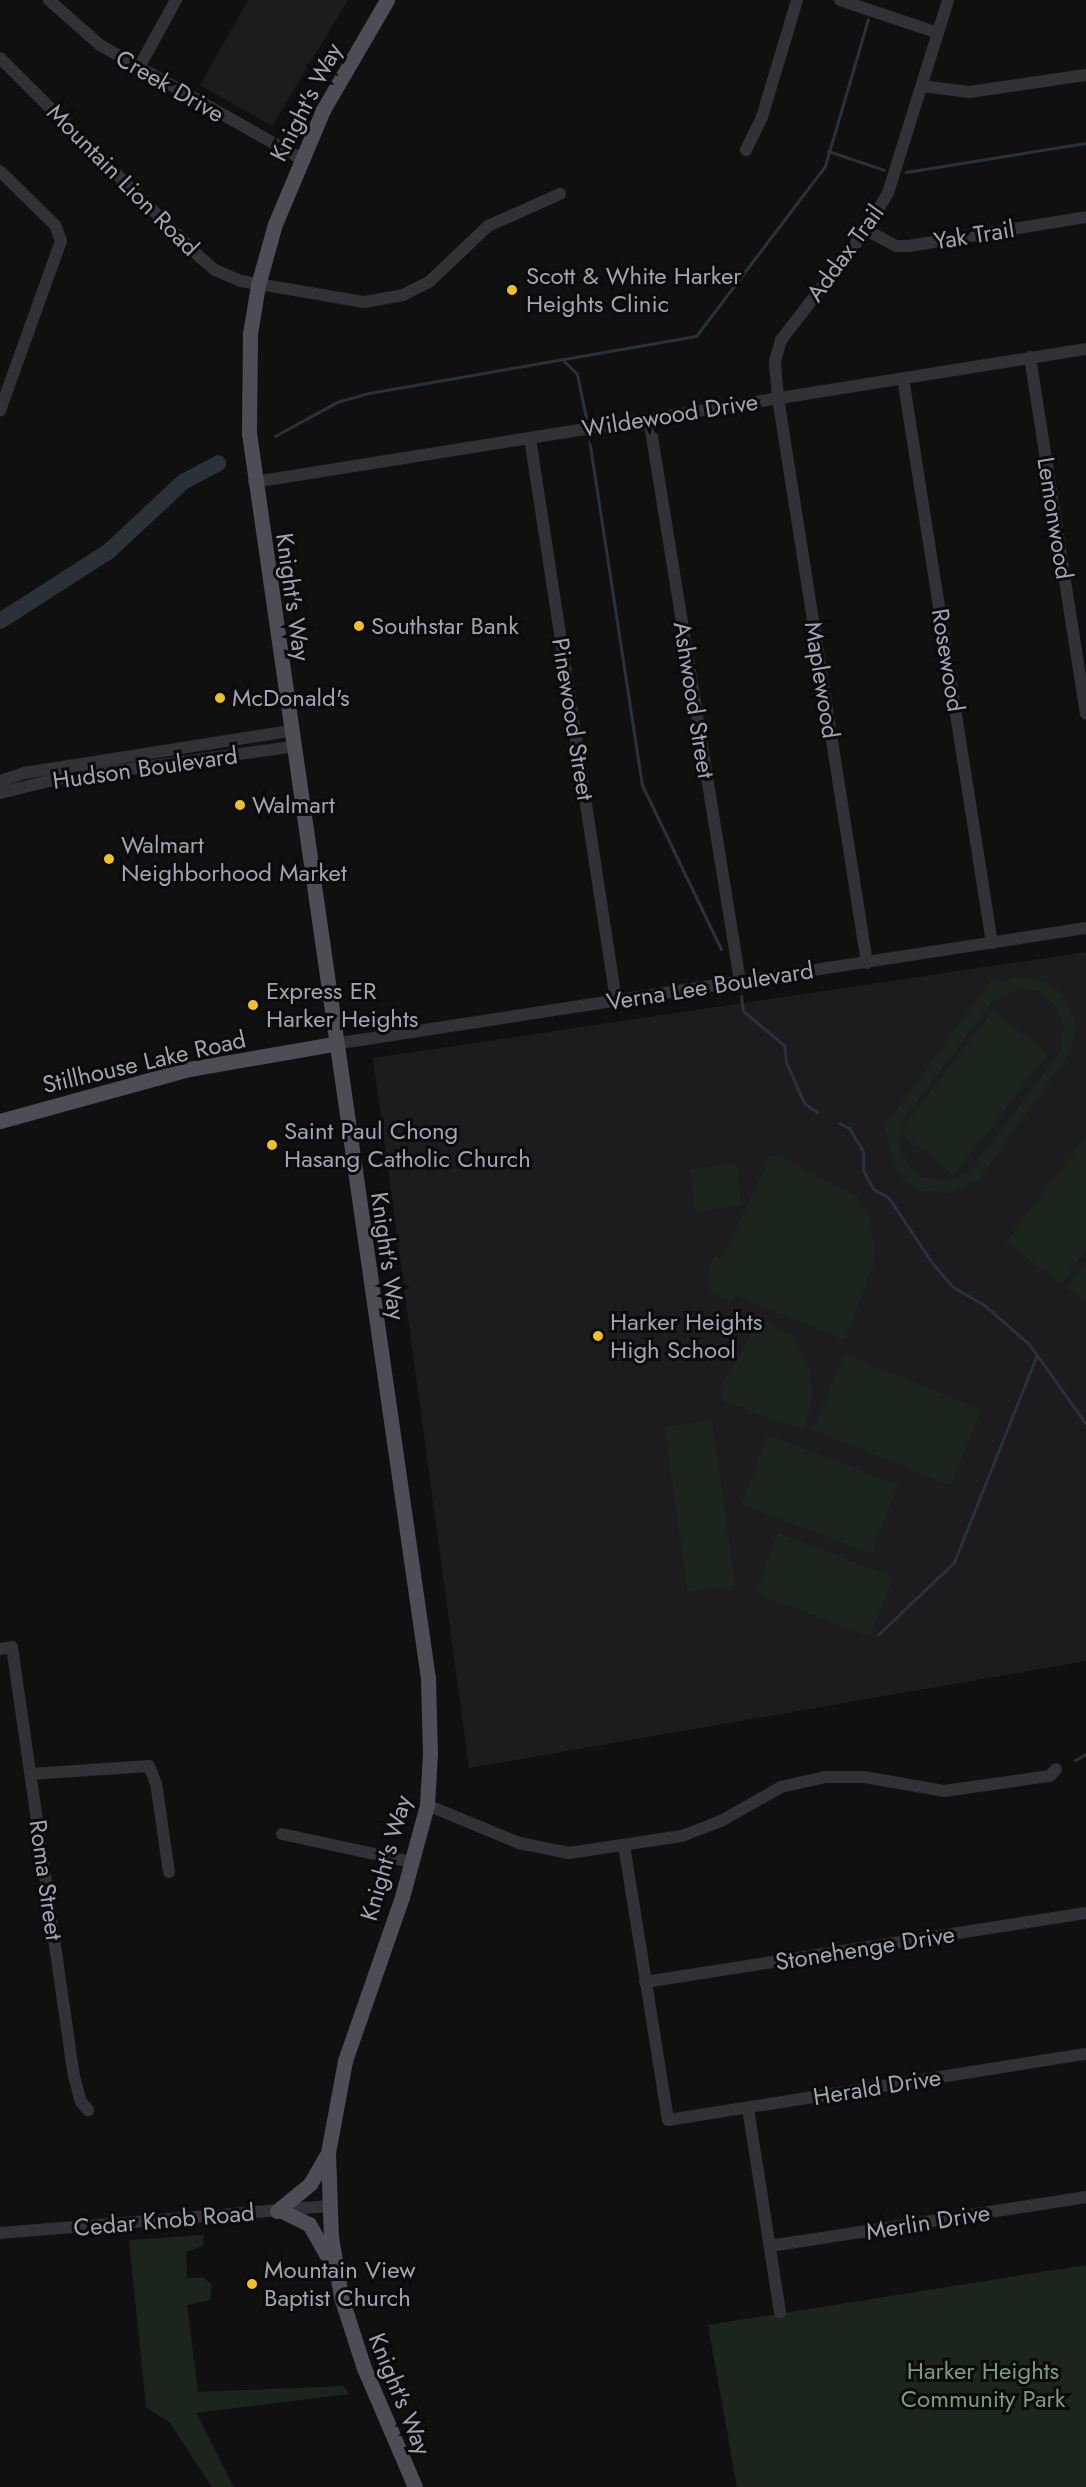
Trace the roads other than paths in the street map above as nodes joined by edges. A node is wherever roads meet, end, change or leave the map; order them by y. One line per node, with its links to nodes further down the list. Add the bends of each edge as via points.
1 (49, 0): 9 (street, Creek Drive, via 100,45)
2 (176, 0): 9 (street)
3 (387, 0): 13 (main road, Knight's Way)
4 (797, 0): 12 (street, via 762,117)
5 (840, 0): 7 (street)
6 (948, 0): 7 (street, Addax Trail)
7 (939, 33): 11 (street, Addax Trail)
8 (0, 58): 18 (street, Mountain Lion Road, via 201,258 215,270)
9 (138, 69): 13 (street, Creek Drive)
10 (1086, 75): 11 (street, via 969,92)
11 (922, 86): 17 (street, Addax Trail, via 888,193)
12 (746, 150)
13 (300, 158): 18 (main road, Knight's Way, via 275,224)
14 (0, 171): 23 (street, via 55,225 61,241)
15 (560, 194): 18 (street, Mountain Lion Road, via 488,226 429,282 403,295 364,302)
16 (1086, 217): 17 (street, Yak Trail, via 909,246 896,246)
17 (866, 230): 22 (street, Addax Trail, via 781,340 775,361)
18 (258, 285): 26 (main road, Knight's Way, via 249,367)
19 (1086, 349): 20 (street, Wildewood Drive)
20 (1030, 357): 21 (street, Wildewood Drive); 27 (street, Lemonwood)
21 (903, 378): 22 (street, Wildewood Drive); 37 (street, Rosewood)
22 (778, 398): 24 (street, Wildewood Drive); 38 (street, Maplewood)
23 (0, 410)
24 (649, 418): 25 (street, Wildewood Drive); 39 (street, Ashwood Street)
25 (530, 438): 26 (street, Wildewood Drive); 40 (street, Pinewood Street)
26 (254, 482): 28 (main road, Knight's Way)
27 (1086, 714)
28 (290, 731): 29 (street, Hudson Boulevard); 30 (main road, Knight's Way)
29 (208, 745): 31 (street); 32 (street, Hudson Boulevard)
30 (292, 747): 31 (street, Hudson Boulevard); 41 (main road, Knight's Way)
31 (210, 759): 32 (street, Hudson Boulevard)
32 (145, 762): 33 (street, Hudson Boulevard)
33 (56, 774): 34 (street, Hudson Boulevard); 35 (street, Hudson Boulevard)
34 (0, 781)
35 (0, 793)
36 (1086, 928): 37 (street, Verna Lee Boulevard)
37 (992, 943): 38 (street, Verna Lee Boulevard)
38 (867, 963): 39 (street, Verna Lee Boulevard)
39 (740, 981): 40 (street, Verna Lee Boulevard)
40 (616, 1000): 41 (street, Verna Lee Boulevard)
41 (334, 1044): 42 (main road, Stillhouse Lake Road, via 189,1069); 46 (main road, Knight's Way, via 428,1678)
42 (0, 1121)
43 (6, 1648): 45 (street, Roma Street)
44 (1056, 1769): 48 (street, via 1050,1776 944,1791 864,1777 816,1778 781,1787 703,1829)
45 (31, 1774): 50 (street, via 149,1766 156,1783); 55 (street, Roma Street, via 74,2076 81,2102)
46 (427, 1805): 48 (street, via 548,1852); 49 (main road, Knight's Way)
47 (282, 1834): 49 (street)
48 (624, 1845): 52 (street)
49 (412, 1862): 56 (main road, Knight's Way, via 345,2061)
50 (169, 1872)
51 (1086, 1913): 52 (street, Stonehenge Drive)
52 (645, 1982): 54 (street, Herald Drive, via 668,2120)
53 (1086, 2054): 54 (street, Herald Drive)
54 (748, 2108): 61 (street)
55 (88, 2110)
56 (328, 2153): 58 (main road, Knight's Way); 59 (main road, via 310,2184)
57 (1086, 2197): 61 (street, Merlin Drive)
58 (329, 2206): 59 (street, Cedar Knob Road); 62 (main road, Knight's Way)
59 (280, 2211): 60 (street, Cedar Knob Road); 62 (main road, via 315,2230)
60 (0, 2233)
61 (770, 2246): 63 (street)
62 (335, 2272): 64 (main road, Knight's Way, via 364,2368)
63 (780, 2313)
64 (415, 2487)

